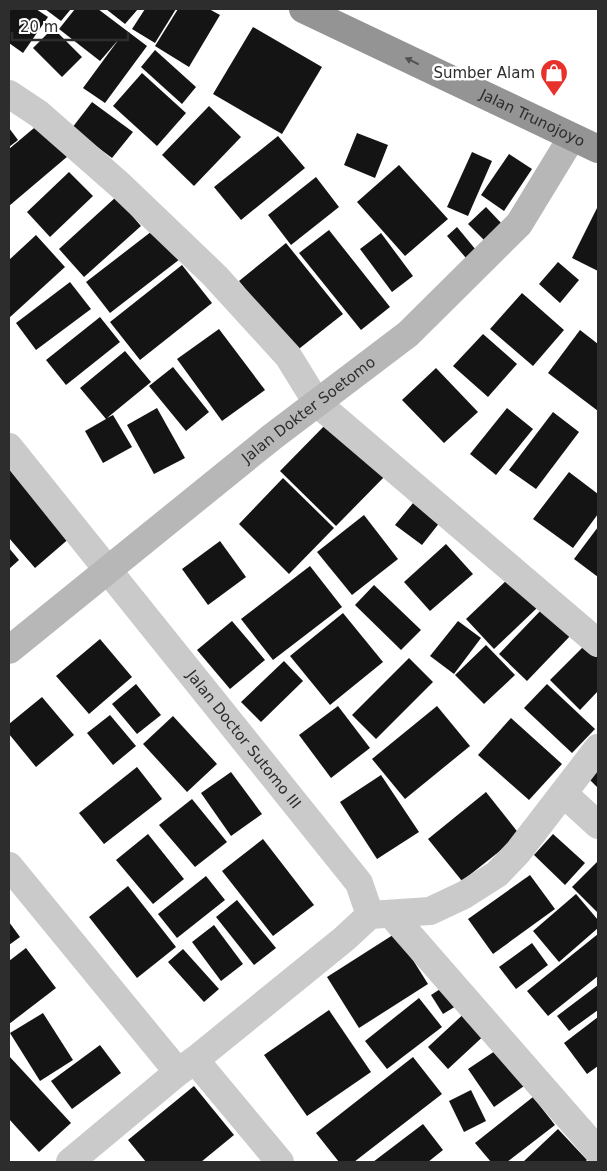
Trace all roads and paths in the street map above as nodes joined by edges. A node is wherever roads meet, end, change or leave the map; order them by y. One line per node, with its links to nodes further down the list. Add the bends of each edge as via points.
1 (303, 9): 3 (highway, Jalan Trunojoyo, one-way to 1)
2 (9, 94): 5 (street, via 39,114 121,186 215,276 288,356)
3 (572, 137): 4 (highway, Jalan Trunojoyo); 5 (street, Jalan Dokter Soetomo, via 519,224 408,334)
4 (598, 149)
5 (317, 403): 7 (street, Jalan Dokter Soetomo); 8 (street)
6 (9, 448): 7 (street, Jalan Doctor Sutomo III)
7 (107, 571): 9 (street, Jalan Dokter Soetomo); 14 (street, Jalan Doctor Sutomo III, via 359,883)
8 (598, 643)
9 (9, 650)
10 (598, 748): 11 (street)
11 (564, 794): 12 (street); 14 (street, via 497,874 430,911)
12 (598, 825)
13 (9, 866): 15 (street)
14 (380, 914): 15 (street, via 344,939); 16 (street)
15 (187, 1066): 17 (street); 18 (street)
16 (598, 1151)
17 (70, 1162)
18 (280, 1162)

